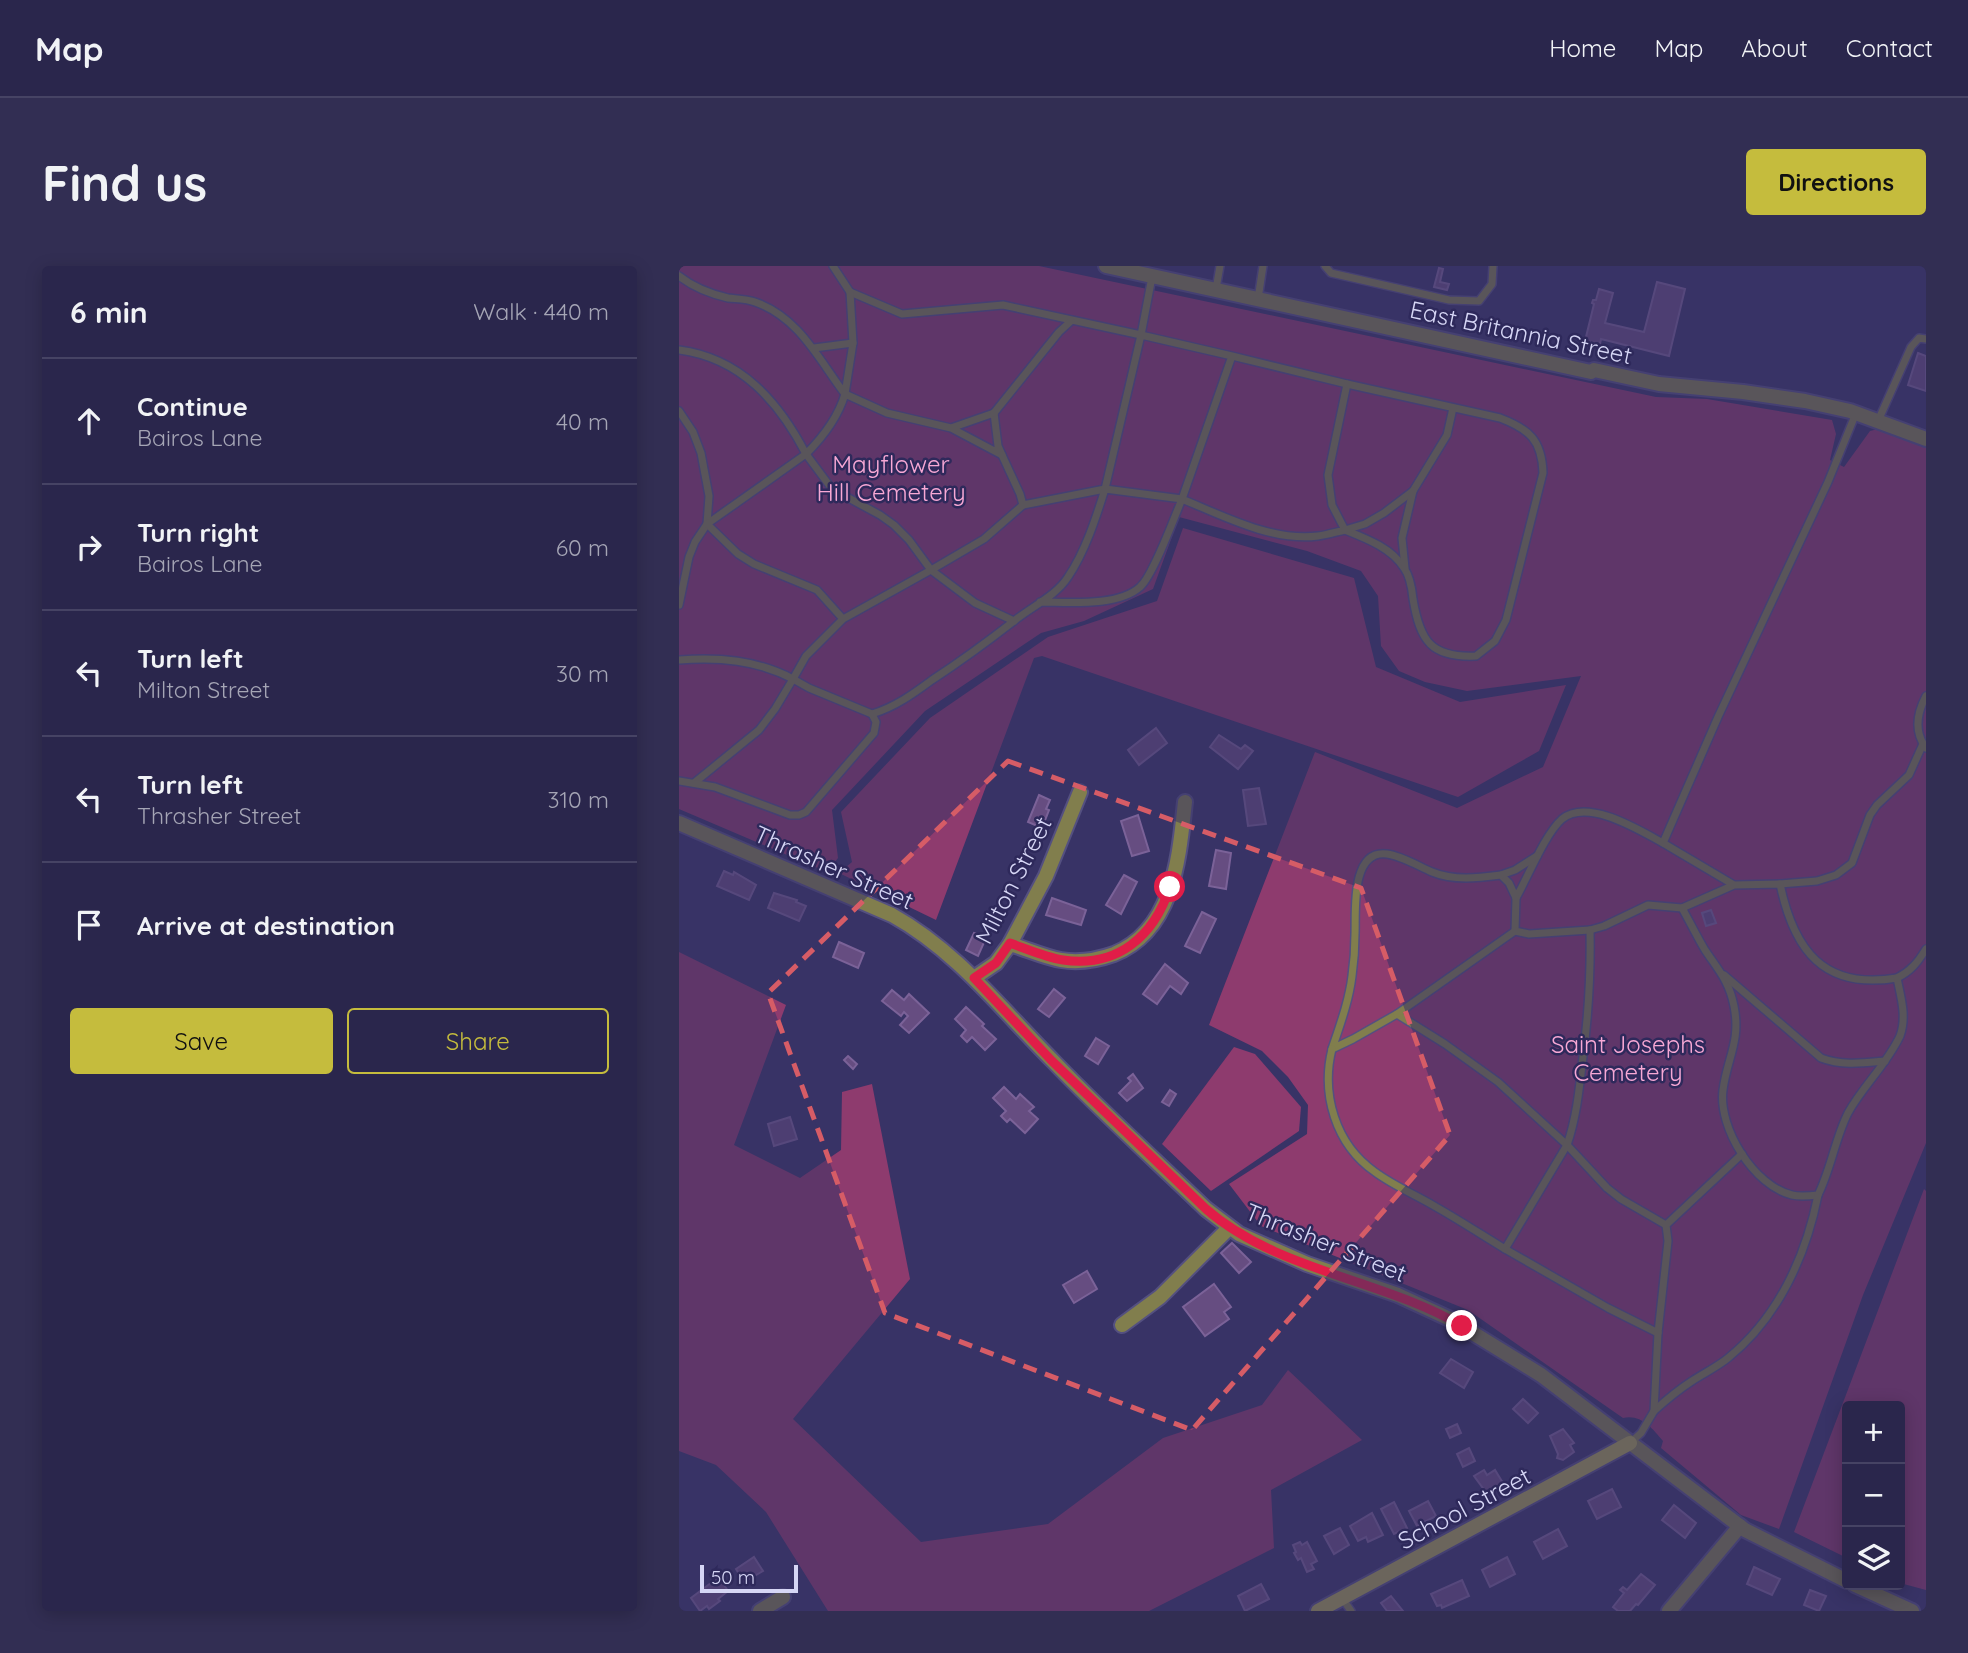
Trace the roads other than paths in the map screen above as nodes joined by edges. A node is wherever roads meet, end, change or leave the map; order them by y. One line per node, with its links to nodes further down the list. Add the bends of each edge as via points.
1 (833, 266): 10 (lane)
2 (1106, 266): 8 (street, East Britannia Street)
3 (1220, 266): 9 (lane)
4 (1263, 266): 11 (lane)
5 (1325, 266): 6 (lane, via 1331,273 1449,300 1479,301 1492,284)
6 (1493, 266)
7 (679, 276): 16 (lane, via 719,296 762,305 786,320)
8 (1152, 276): 9 (street, East Britannia Street); 13 (lane)
9 (1216, 290): 11 (street, East Britannia Street)
10 (850, 292): 12 (lane, via 902,314 1003,305); 15 (lane)
11 (1258, 300): 24 (street, East Britannia Street, via 1591,372 1782,397)
12 (1071, 321): 13 (lane); 23 (lane)
13 (1141, 335): 18 (lane); 30 (lane)
14 (1926, 339): 25 (lane, via 1919,338 1911,347)
15 (853, 343): 16 (lane); 20 (lane)
16 (814, 348): 20 (lane)
17 (679, 350): 28 (lane, via 711,357 755,383 792,427)
18 (1233, 356): 19 (lane); 32 (lane)
19 (1347, 384): 21 (lane); 35 (lane, via 1328,475 1332,505)
20 (845, 394): 26 (lane, via 887,413); 28 (lane, via 834,421)
21 (1453, 408): 31 (lane, via 1447,435); 36 (lane, via 1500,418 1527,430 1542,455 1543,473 1506,620 1495,641 1476,656 1464,657 1426,641)
22 (679, 411): 34 (lane, via 701,453 709,496)
23 (994, 413): 26 (lane); 29 (lane)
24 (1856, 413): 25 (street, East Britannia Street); 52 (lane)
25 (1878, 421): 27 (street, East Britannia Street)
26 (951, 428): 29 (lane)
27 (1926, 439)
28 (806, 454): 34 (lane); 37 (lane, via 832,489 894,525)
29 (1002, 456): 33 (lane)
30 (1105, 489): 32 (lane); 33 (lane); 38 (lane, via 1068,577)
31 (1413, 491): 35 (lane, via 1365,524); 36 (lane, via 1402,538)
32 (1182, 499): 35 (lane, via 1283,534 1317,537); 38 (lane, via 1143,586 1099,601)
33 (1023, 505): 37 (lane, via 983,539)
34 (707, 524): 39 (lane, via 689,557); 40 (lane, via 754,564 817,590)
35 (1345, 530): 36 (lane, via 1369,539)
36 (1405, 568)
37 (931, 570): 40 (lane); 41 (lane, via 969,599)
38 (1039, 602): 41 (lane)
39 (679, 605)
40 (843, 619): 43 (lane, via 806,656)
41 (1014, 621): 45 (lane, via 890,709)
42 (679, 660): 43 (lane, via 747,662)
43 (793, 680): 45 (lane); 48 (lane, via 759,730)
44 (1926, 696): 46 (lane, via 1918,715)
45 (872, 714): 48 (lane, via 874,733 799,815)
46 (1924, 746): 55 (lane, via 1909,775 1870,815 1852,863 1817,881)
47 (679, 781): 48 (lane)
48 (694, 783)
49 (1080, 792): 61 (street, Milton Street, via 1046,876)
50 (1185, 802): 61 (street, via 1170,887 1160,914 1142,937 1119,952 1088,961 1059,959)
51 (679, 823): 64 (street, Thrasher Street, via 892,915 920,932)
52 (1663, 843): 53 (lane, via 1607,816 1584,812 1561,820); 56 (lane)
53 (1539, 855): 54 (lane); 57 (lane)
54 (1501, 875): 57 (lane); 67 (lane, via 1448,877 1385,854 1368,861 1354,893 1353,974)
55 (1780, 884): 56 (lane); 65 (lane, via 1800,941 1818,962 1849,979)
56 (1734, 885): 58 (lane)
57 (1516, 898): 60 (lane)
58 (1682, 908): 59 (lane, via 1649,905); 63 (lane)
59 (1590, 930): 60 (lane); 69 (lane, via 1590,1006 1578,1101)
60 (1515, 931): 66 (lane)
61 (1010, 943): 64 (street, Milton Street, via 996,963)
62 (1926, 948): 65 (lane, via 1917,964)
63 (1724, 974): 68 (lane, via 1821,1058 1851,1064); 70 (lane, via 1737,1021 1723,1101 1731,1134)
64 (974, 978): 73 (street, Thrasher Street, via 1052,1061)
65 (1897, 978): 68 (lane, via 1904,1027)
66 (1397, 1014): 67 (lane); 69 (lane, via 1498,1082)
67 (1332, 1049): 74 (lane, via 1327,1082 1330,1104 1344,1139 1356,1154 1376,1173)
68 (1885, 1061): 71 (lane, via 1849,1112)
69 (1567, 1145): 72 (lane, via 1607,1188); 74 (lane)
70 (1742, 1154): 71 (lane, via 1772,1186 1790,1195); 72 (lane)
71 (1818, 1195): 77 (lane, via 1797,1265 1759,1326 1728,1357)
72 (1665, 1225): 76 (lane, via 1668,1241)
73 (1229, 1228): 75 (street, via 1160,1297); 78 (street, Thrasher Street, via 1307,1264 1398,1295 1450,1319 1541,1376)
74 (1505, 1249): 76 (lane)
75 (1122, 1325)
76 (1658, 1333): 77 (lane)
77 (1654, 1411): 78 (lane)
78 (1630, 1443): 79 (street, Thrasher Street); 83 (street, School Street)
79 (1739, 1526): 80 (street, Thrasher Street); 87 (street)
80 (1842, 1579)
81 (1866, 1590): 88 (street)
82 (783, 1597): 84 (street)
83 (1342, 1598): 85 (street, School Street); 86 (lane)
84 (760, 1611)
85 (1318, 1611)
86 (1351, 1611)
87 (1669, 1611)
88 (1912, 1611)

